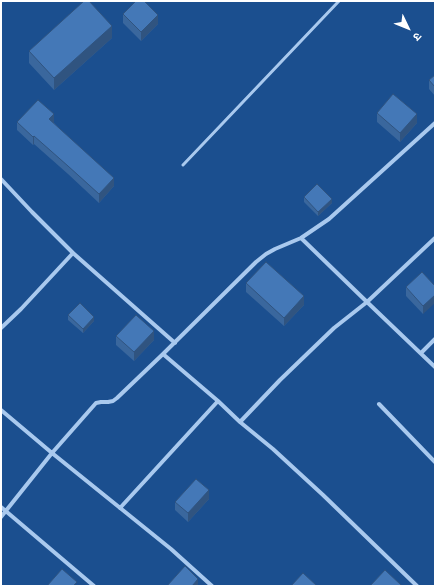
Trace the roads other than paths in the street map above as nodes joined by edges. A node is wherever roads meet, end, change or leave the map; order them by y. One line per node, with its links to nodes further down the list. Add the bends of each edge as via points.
1 (340, 1): 3 (lane)
2 (435, 123): 5 (street, via 329,219)
3 (183, 164)
4 (1, 179): 7 (street)
5 (301, 238): 8 (street); 11 (street, via 275,249 256,262)
6 (435, 238): 8 (street)
7 (73, 253): 9 (street); 11 (street)
8 (367, 302): 12 (street); 18 (street, via 280,380)
9 (1, 328)
10 (435, 339): 12 (street)
11 (175, 342): 13 (street)
12 (421, 352): 14 (street)
13 (163, 354): 15 (street); 19 (street, via 112,402 96,404)
14 (435, 367)
15 (218, 400): 18 (street); 22 (street)
16 (379, 404): 20 (street)
17 (1, 410): 19 (street)
18 (240, 422): 27 (street, via 323,495)
19 (52, 454): 22 (street); 23 (street)
20 (435, 462)
21 (1, 507): 23 (street)
22 (120, 508): 26 (street)
23 (6, 511): 24 (street); 25 (street)
24 (1, 517)
25 (94, 586)
26 (212, 586)
27 (417, 586)

